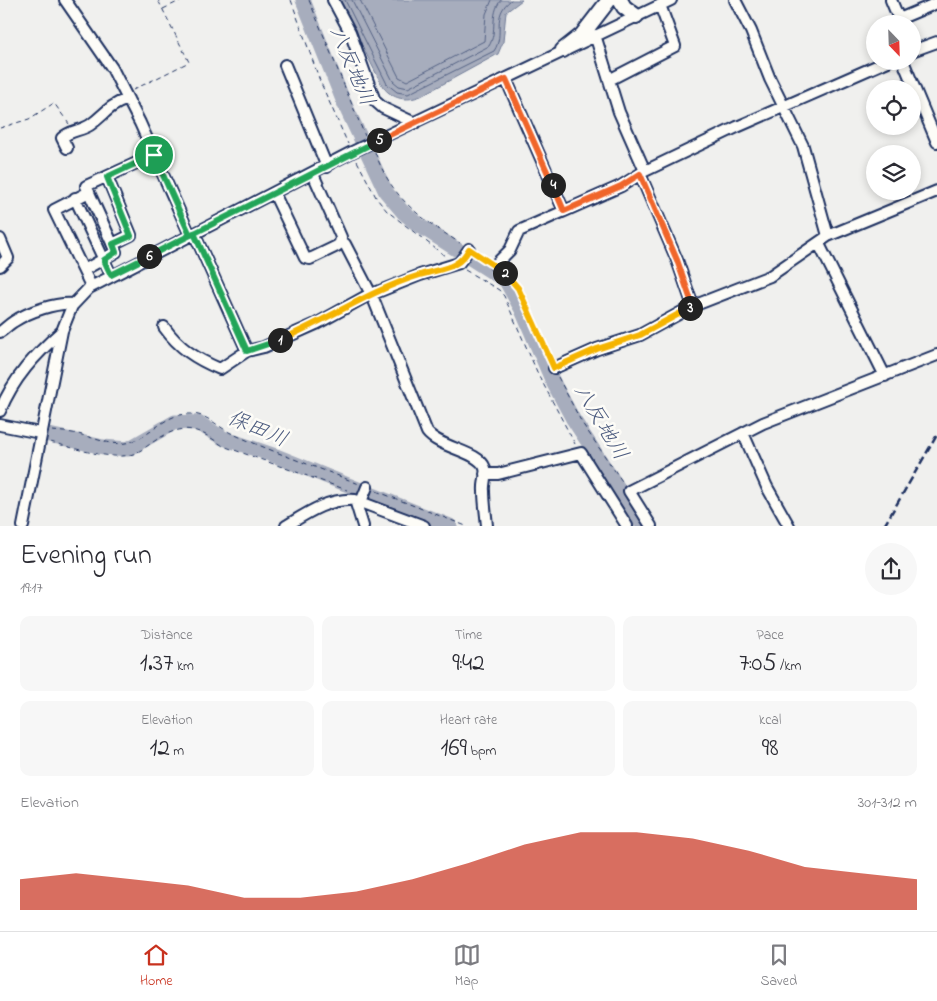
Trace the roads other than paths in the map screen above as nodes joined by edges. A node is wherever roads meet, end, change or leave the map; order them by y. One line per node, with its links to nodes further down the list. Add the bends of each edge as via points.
1 (65, 0): 22 (street, via 112,68)
2 (333, 0): 24 (street, via 350,32 375,101 382,108)
3 (609, 0): 16 (street, via 582,35)
4 (620, 0): 12 (street)
5 (671, 0): 8 (street)
6 (735, 0): 23 (street)
7 (891, 0): 10 (street)
8 (660, 5): 12 (street); 21 (street, via 675,46)
9 (936, 7): 11 (street)
10 (897, 15)
11 (917, 15)
12 (636, 16): 13 (street)
13 (596, 35): 16 (street); 21 (street)
14 (937, 42): 15 (street)
15 (921, 48)
16 (563, 50): 20 (street)
17 (285, 65): 29 (street)
18 (868, 70): 23 (street)
19 (907, 70): 25 (street)
20 (506, 79): 24 (street); 37 (street)
21 (609, 80): 30 (street)
22 (127, 96): 27 (street, via 108,107 88,126 62,138); 28 (street)
23 (784, 107): 30 (street); 39 (street, via 806,155)
24 (415, 124): 29 (street, via 354,151)
25 (933, 124): 26 (street)
26 (937, 142)
27 (67, 148)
28 (154, 155): 32 (street); 38 (street)
29 (327, 167): 31 (street)
30 (642, 173): 37 (street); 53 (street)
31 (313, 174): 35 (street); 41 (street)
32 (107, 177): 34 (street, via 86,186); 42 (street, via 131,236)
33 (937, 190): 39 (street)
34 (89, 192): 36 (street); 42 (street)
35 (274, 193): 38 (street); 41 (street, via 305,258 310,259)
36 (75, 198): 45 (street); 48 (street, via 54,210)
37 (564, 211): 46 (street, via 519,231 510,250)
38 (192, 234): 49 (street); 57 (street)
39 (828, 236): 43 (street)
40 (0, 239): 47 (street, via 8,258)
41 (341, 241): 51 (street)
42 (113, 244): 45 (street, via 116,252)
43 (818, 244): 53 (street, via 770,276); 60 (street)
44 (464, 256): 51 (street)
45 (104, 260): 48 (street); 49 (street)
46 (495, 265)
47 (0, 266)
48 (84, 270): 50 (street)
49 (111, 275): 50 (street)
50 (91, 286): 52 (street)
51 (371, 295): 57 (street, via 316,324); 65 (street, via 427,432 434,440 479,460)
52 (74, 304): 55 (street); 56 (street, via 52,304)
53 (693, 306): 59 (street, via 640,335)
54 (164, 327): 57 (street, via 197,359 220,369)
55 (62, 331): 61 (street, via 29,361); 64 (street)
56 (0, 332)
57 (247, 351)
58 (937, 355): 60 (street)
59 (554, 368)
60 (884, 376): 63 (street)
61 (0, 411)
62 (0, 425): 64 (street)
63 (743, 433): 73 (street, via 629,491); 74 (street)
64 (40, 434): 67 (street)
65 (485, 474): 71 (street); 72 (street, via 498,474 581,453)
66 (363, 494): 68 (street, via 326,504); 69 (street); 70 (street)
67 (23, 526)
68 (286, 526)
69 (363, 526)
70 (424, 526)
71 (487, 526)
72 (627, 526)
73 (651, 526)
74 (789, 526)

